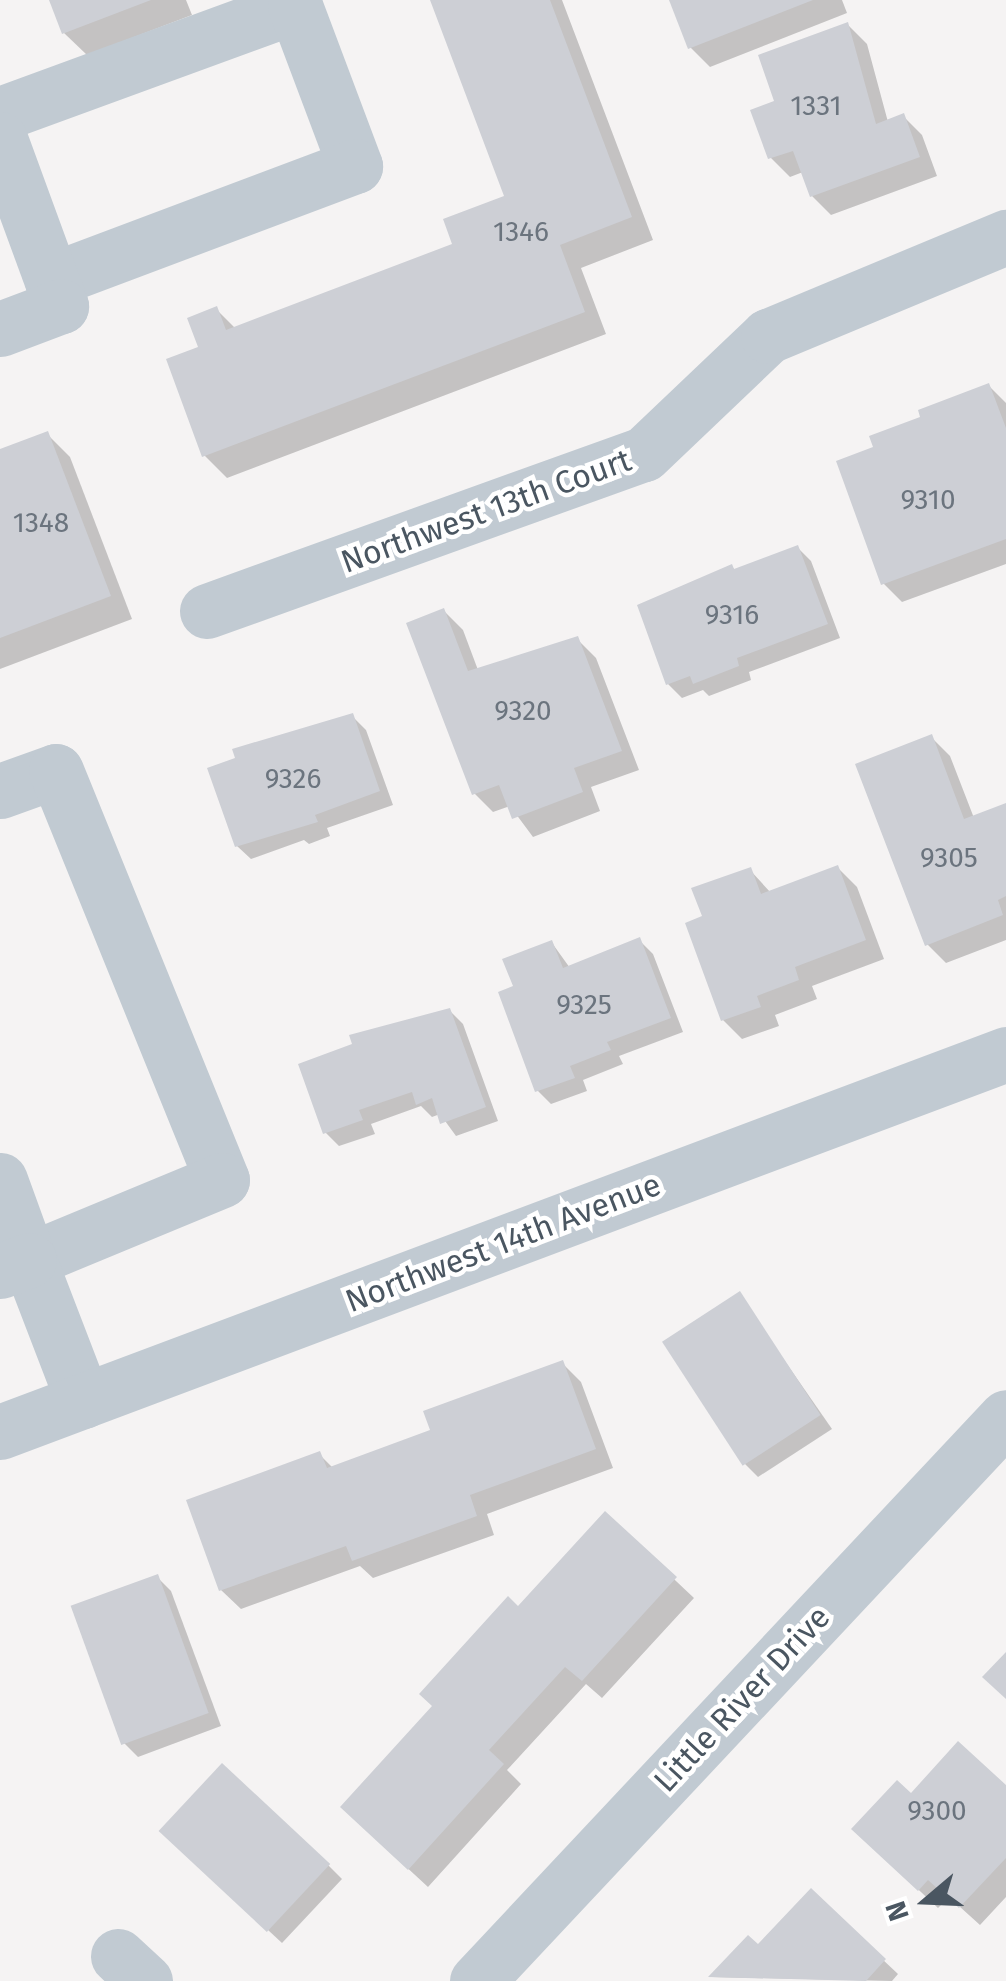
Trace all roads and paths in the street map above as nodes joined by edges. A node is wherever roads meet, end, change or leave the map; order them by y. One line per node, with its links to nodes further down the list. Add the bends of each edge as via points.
1 (0, 114): 4 (street, via 295,6 355,166)
2 (0, 139): 4 (street)
3 (1006, 238): 6 (street, Northwest 13th Court, via 768,336 644,454)
4 (52, 280): 5 (street, via 61,306)
5 (0, 329)
6 (207, 611)
7 (0, 791): 10 (street, via 56,771 222,1180)
8 (1006, 1054): 11 (street, Northwest 14th Avenue)
9 (0, 1180): 10 (street)
10 (14, 1266): 11 (street)
11 (84, 1400): 13 (street, Northwest 14th Avenue)
12 (1006, 1417): 14 (street, Little River Drive)
13 (0, 1432)
14 (477, 1981)

